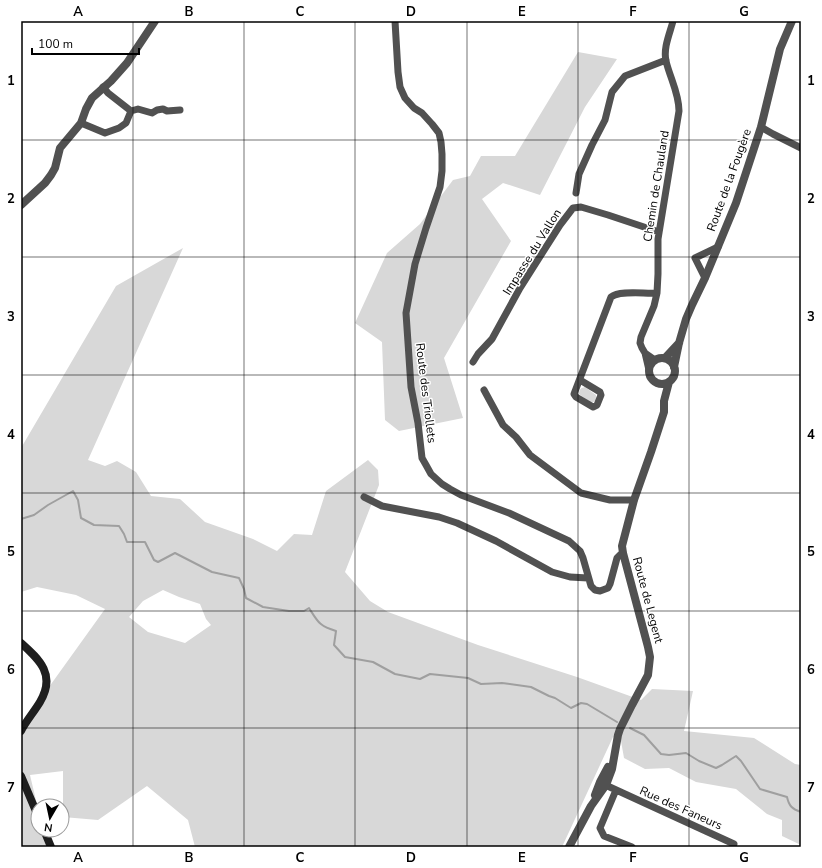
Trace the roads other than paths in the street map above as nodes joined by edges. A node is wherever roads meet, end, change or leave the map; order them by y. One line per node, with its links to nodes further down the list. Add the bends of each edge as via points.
1 (155, 21): 6 (street, via 127,63)
2 (395, 21): 33 (street, Route des Triollets, via 400,87 405,98 439,133 442,154 440,187 415,264 406,313 411,387 422,458 431,474 450,489 569,541 584,558)
3 (674, 21): 5 (street, Chemin de Chauland, via 666,47)
4 (792, 21): 10 (street, Route de la Fougère, via 780,49)
5 (666, 60): 12 (street, via 625,76 612,92 605,120 579,174); 14 (street, Chemin de Chauland, via 678,97 679,111)
6 (103, 87): 8 (street); 9 (street, via 92,98)
7 (180, 110): 8 (street, via 163,109 152,113 138,109)
8 (131, 111): 9 (street, via 126,123 105,133)
9 (81, 123): 13 (street, via 60,148 51,175)
10 (761, 127): 11 (street); 15 (street, Route de la Fougère)
11 (801, 148)
12 (576, 193)
13 (21, 205)
14 (659, 232): 17 (street, Chemin de Chauland); 22 (street, Impasse du Vallon, via 581,207 573,208 520,288 492,339)
15 (718, 247): 16 (street, Route de la Fougère); 16 (street, via 695,258)
16 (705, 278): 18 (street, Route de la Fougère, via 689,312)
17 (657, 293): 19 (street, Chemin de Chauland, via 641,337 640,343); 25 (street, via 621,294 611,297)
18 (679, 343): 20 (street, Route de la Fougère); 23 (street, Route de la Fougère)
19 (646, 353): 21 (street); 24 (street, Chemin de Chauland)
20 (665, 358): 21 (street); 23 (street)
21 (655, 360): 24 (street)
22 (473, 362)
23 (674, 367): 27 (street, via 674,375)
24 (649, 370): 26 (street)
25 (580, 380)
26 (656, 382): 27 (street); 29 (street)
27 (669, 382): 29 (street, Route de Legent)
28 (484, 390): 31 (street, via 503,425 530,455 580,494 610,500)
29 (664, 401): 31 (street, Route de Legent, via 664,412)
30 (364, 497): 33 (street, via 382,506 457,523 552,572)
31 (634, 500): 32 (street, Route de Legent, via 622,546)
32 (623, 553): 33 (street, via 618,558 608,588 595,590); 37 (street, Route de Legent, via 650,657 648,675 620,729 614,756)
33 (588, 578)
34 (21, 643): 35 (main road, via 41,663 46,676 41,702)
35 (21, 731)
36 (21, 776): 39 (main road)
37 (603, 784): 38 (street, Rue des Faneurs); 40 (street, Route de Legent)
38 (616, 790): 41 (street, via 600,828 604,836); 42 (street, Rue des Faneurs, via 734,844)
39 (30, 798)
40 (569, 847)
41 (632, 847)
42 (733, 847)

